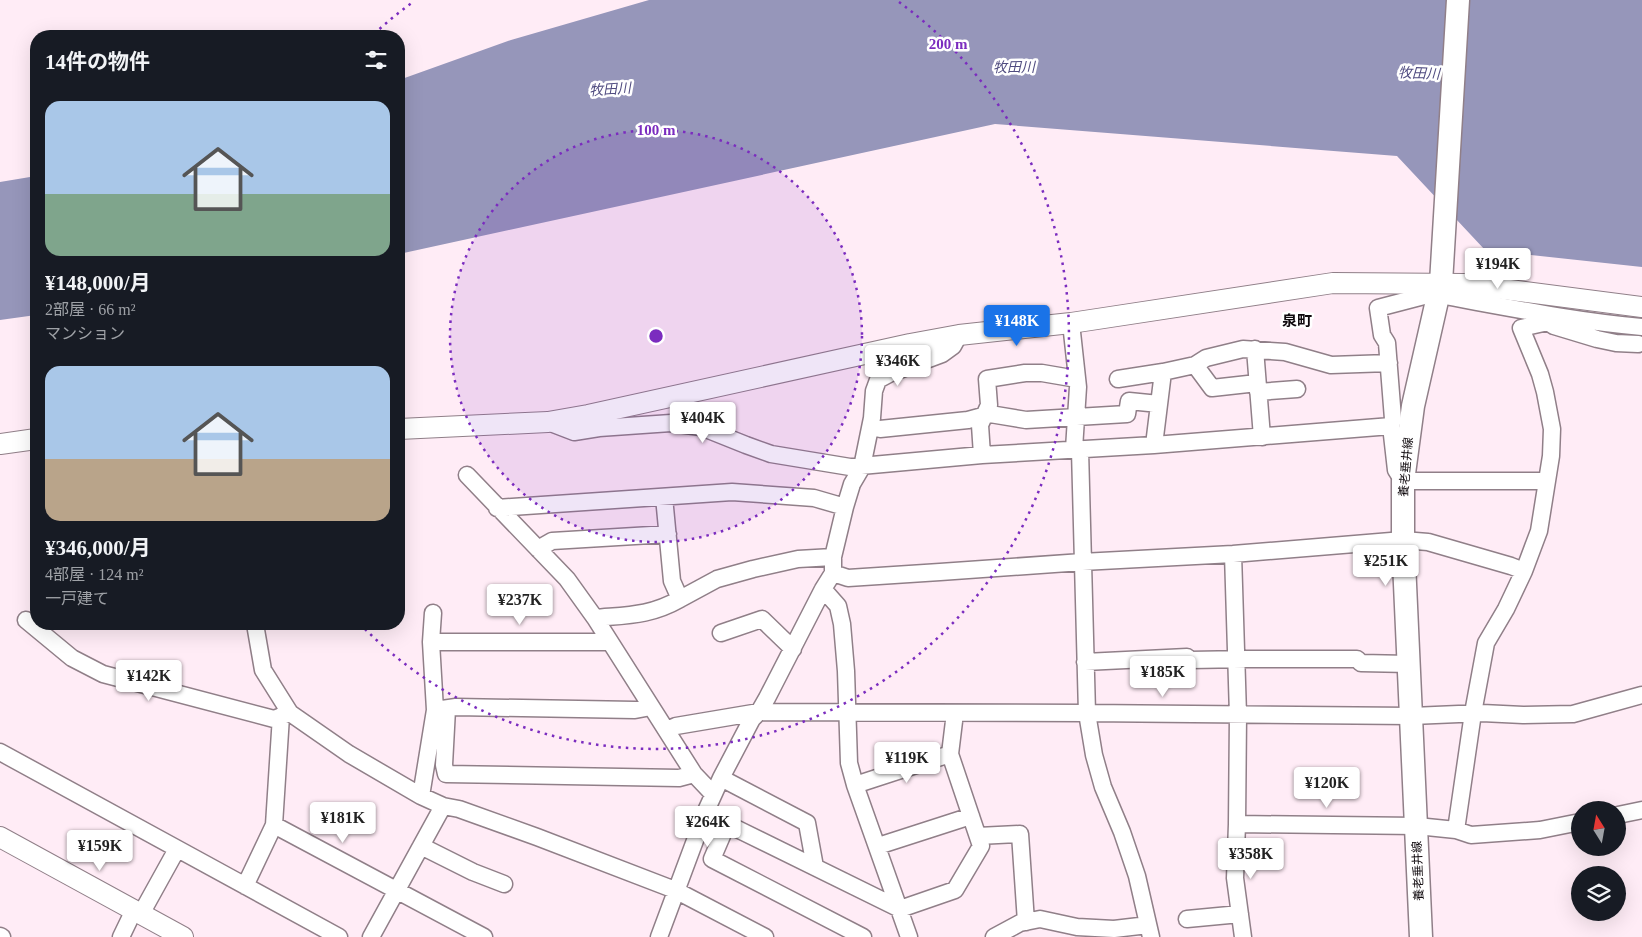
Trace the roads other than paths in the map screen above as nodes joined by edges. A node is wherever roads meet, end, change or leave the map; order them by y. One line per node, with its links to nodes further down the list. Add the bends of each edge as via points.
1 (1458, 0): 2 (main road, 養老垂井線)
2 (1440, 289): 3 (street, via 1464,284); 4 (street); 5 (street, via 1333,282); 10 (street, via 1378,308); 32 (main road, 養老垂井線, via 1413,406)
3 (1642, 307)
4 (1549, 319): 6 (street); 8 (street, via 1554,326 1597,340); 33 (street, via 1521,328 1540,374 1552,429)
5 (1071, 323): 7 (street); 13 (street)
6 (1642, 327)
7 (959, 335): 20 (street); 30 (street, via 953,346 942,354 878,380)
8 (1638, 344)
9 (1255, 350): 10 (street, via 1296,355 1331,365); 11 (street, via 1233,351 1206,358); 15 (street)
10 (1390, 363): 21 (street)
11 (1195, 365): 12 (street); 15 (street, via 1212,388)
12 (1163, 372): 14 (street); 17 (street)
13 (1077, 379): 18 (street, via 1025,372 987,379 989,405); 19 (street)
14 (1118, 379)
15 (1257, 388): 16 (street); 24 (street)
16 (1297, 389)
17 (1159, 404): 19 (street, via 1129,401 1127,414); 27 (street)
18 (983, 416): 19 (street, via 990,414 1026,420); 22 (street); 29 (street, via 980,425)
19 (1075, 418): 28 (street)
20 (548, 422): 23 (street); 30 (street, via 574,432 671,423 701,427 771,454)
21 (1391, 426): 24 (street); 32 (street, via 1396,470)
22 (880, 429)
23 (405, 430)
24 (1262, 437): 27 (street)
25 (30, 441): 26 (street)
26 (0, 444)
27 (1154, 445): 28 (street)
28 (1077, 450): 29 (street); 41 (street)
29 (982, 455): 30 (street)
30 (862, 467): 35 (street, via 852,484)
31 (467, 475): 36 (street)
32 (1403, 481): 33 (street); 38 (main road, 養老垂井線)
33 (1546, 481): 43 (street, via 1539,531)
34 (664, 497): 35 (street, via 732,492 814,498); 36 (street); 37 (street)
35 (845, 507): 42 (street)
36 (497, 508): 39 (street)
37 (668, 534): 39 (street, via 552,541); 45 (street, via 672,582)
38 (1403, 540): 40 (street); 43 (street, via 1428,542); 58 (main road, 養老垂井線)
39 (538, 549): 47 (street, via 567,579)
40 (1233, 554): 41 (street); 56 (street)
41 (1082, 562): 42 (street, via 848,578); 57 (street)
42 (833, 565): 44 (street); 45 (street, via 798,559 753,568 717,579)
43 (1524, 571): 66 (street, via 1486,644)
44 (823, 588): 55 (street); 63 (street, via 838,606 842,624)
45 (680, 599): 47 (street, via 645,614)
46 (433, 613): 53 (street)
47 (595, 618): 54 (street)
48 (26, 620): 49 (street)
49 (30, 623)
50 (38, 630): 67 (street, via 72,658 103,674 274,719)
51 (256, 630): 67 (street, via 264,670)
52 (721, 633): 55 (street, via 762,619)
53 (431, 642): 54 (street); 61 (street)
54 (609, 642): 60 (street)
55 (793, 649): 62 (street)
56 (1236, 659): 57 (street, via 1165,657); 58 (street, via 1330,659); 68 (street)
57 (1085, 662): 65 (street)
58 (1409, 664): 69 (main road, 養老垂井線)
59 (1642, 695): 66 (street, via 1573,714)
60 (650, 707): 61 (street, via 635,710); 70 (street)
61 (441, 710): 73 (street, via 446,774 679,778); 77 (street)
62 (759, 712): 63 (street); 70 (street); 74 (street, via 752,719)
63 (848, 712): 64 (street); 75 (street, via 849,763)
64 (955, 713): 65 (street); 72 (street)
65 (1087, 713): 68 (street); 104 (street, via 1103,787 1137,876)
66 (1473, 713): 69 (street); 88 (street)
67 (286, 714): 77 (street); 86 (street)
68 (1238, 715): 69 (street); 84 (street)
69 (1412, 716): 87 (main road, 養老垂井線)
70 (667, 730): 73 (street)
71 (0, 752): 93 (street)
72 (950, 754): 75 (street); 82 (street)
73 (694, 774): 76 (street)
74 (721, 778): 76 (street); 94 (street, via 808,823)
75 (855, 784): 92 (street)
76 (713, 794): 80 (street)
77 (421, 796): 78 (street)
78 (443, 806): 91 (street); 98 (street, via 538,837)
79 (1642, 810): 81 (street)
80 (706, 811): 83 (street); 98 (street)
81 (1626, 813)
82 (971, 816): 89 (street); 92 (street)
83 (727, 824): 94 (street); 113 (street, via 712,858)
84 (1237, 824): 87 (street); 101 (street, via 1235,878)
85 (1571, 824): 88 (street, via 1540,830 1471,835)
86 (274, 825): 96 (street); 97 (street)
87 (1417, 826): 88 (street); 117 (main road, 養老垂井線)
88 (1456, 830)
89 (978, 836): 99 (street, via 981,846 955,890); 103 (street, via 1020,834)
90 (0, 837): 100 (street)
91 (421, 846): 95 (street); 97 (street)
92 (878, 846): 99 (street)
93 (177, 849): 96 (street); 100 (street)
94 (815, 867): 99 (street)
95 (504, 884)
96 (245, 886): 108 (street)
97 (397, 890): 109 (street); 110 (street)
98 (675, 890): 111 (street); 112 (street)
99 (900, 909): 114 (street)
100 (138, 912): 106 (street); 107 (street)
101 (1240, 914): 102 (street); 116 (street)
102 (1187, 920)
103 (1026, 922): 105 (street, via 1040,919); 115 (street)
104 (1149, 931): 105 (street, via 1114,929)
105 (1091, 933)
106 (121, 937)
107 (183, 937)
108 (339, 937)
109 (371, 937)
110 (484, 937)
111 (658, 937)
112 (765, 937)
113 (863, 937)
114 (909, 937)
115 (994, 937)
116 (1243, 937)
117 (1421, 937)

